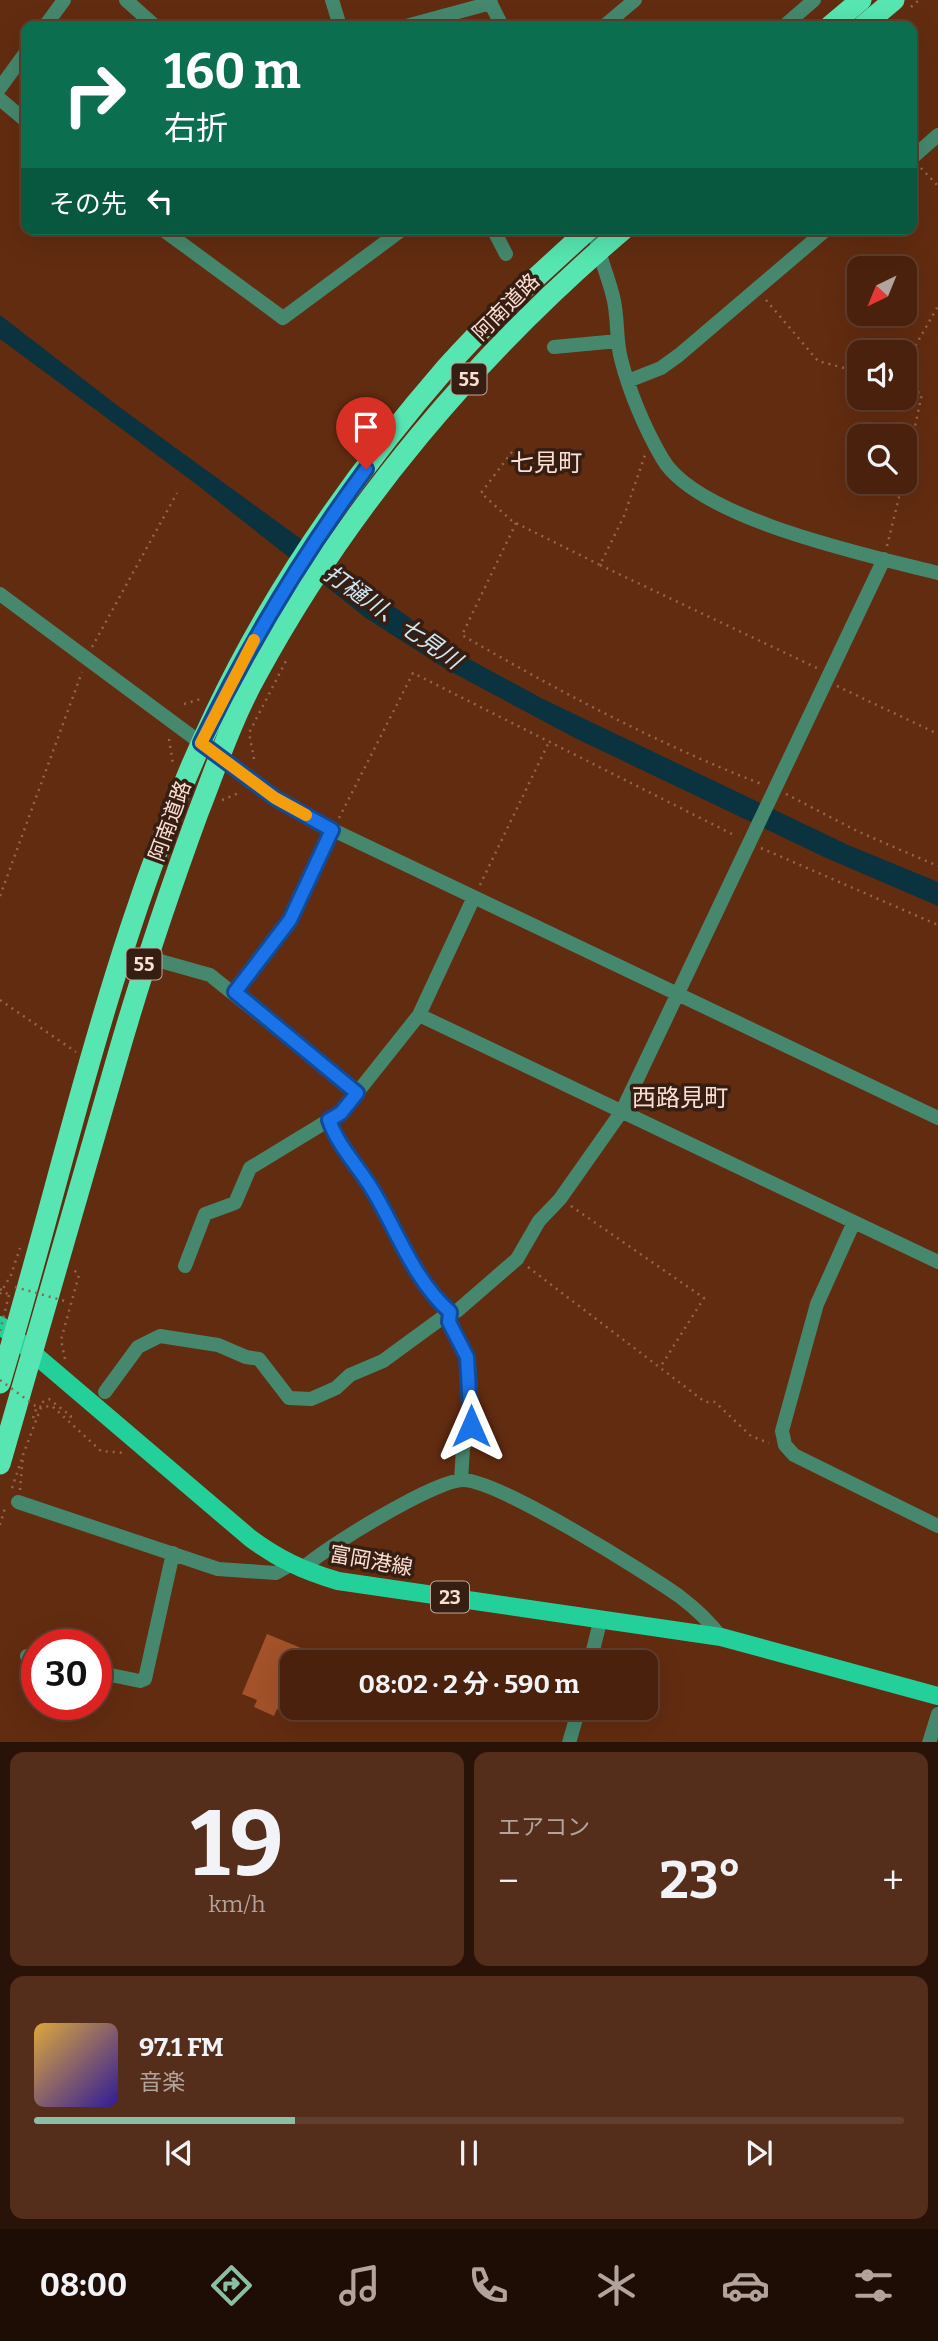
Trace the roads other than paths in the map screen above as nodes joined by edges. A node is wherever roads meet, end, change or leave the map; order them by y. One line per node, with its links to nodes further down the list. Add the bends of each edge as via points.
1 (64, 0): 9 (street)
2 (126, 0): 10 (street)
3 (332, 0): 11 (street)
4 (635, 0): 14 (street)
5 (814, 0): 15 (street)
6 (861, 0): 16 (highway)
7 (894, 0): 17 (highway)
8 (490, 2): 12 (street); 13 (street)
9 (49, 21)
10 (149, 21)
11 (338, 21)
12 (424, 21)
13 (500, 21)
14 (610, 21)
15 (790, 21)
16 (836, 21)
17 (869, 21)
18 (21, 59): 19 (street)
19 (0, 88)
20 (0, 99): 21 (street)
21 (21, 117)
22 (938, 135): 23 (street)
23 (917, 154)
24 (170, 235): 25 (street, via 283,318)
25 (395, 235)
26 (497, 235): 32 (street)
27 (583, 235): 39 (highway, 阿南道路 / 55, via 447,367 380,449 288,582)
28 (596, 235): 31 (street)
29 (617, 235): 31 (highway, 阿南道路 / 55)
30 (820, 235): 35 (street, via 661,369)
31 (597, 252): 33 (street, via 614,300); 40 (highway, 阿南道路 / 55, via 456,393 394,467 256,677)
32 (506, 254)
33 (618, 341): 34 (street); 35 (street)
34 (554, 347)
35 (628, 380): 36 (street, via 662,460 710,500 800,535)
36 (884, 559): 37 (street); 45 (street)
37 (938, 573)
38 (0, 594): 39 (street)
39 (201, 743): 40 (street); 55 (highway, 阿南道路 / 55, via 156,852 119,961)
40 (219, 758): 41 (street, via 275,798); 43 (highway, 阿南道路 / 55)
41 (332, 830): 42 (street); 44 (street, via 290,920)
42 (474, 897): 45 (street); 46 (street)
43 (146, 957): 44 (street, via 211,975); 56 (highway, 阿南道路 / 55)
44 (235, 992): 47 (street)
45 (677, 995): 48 (street); 49 (street)
46 (419, 1015): 47 (street); 48 (street)
47 (357, 1093): 50 (street)
48 (622, 1111): 51 (street); 54 (street, via 561,1199 539,1221 517,1259 457,1311)
49 (938, 1118)
50 (329, 1120): 53 (street, via 250,1168 235,1203 205,1214); 54 (street, via 373,1190 396,1238)
51 (854, 1222): 52 (street); 62 (street, via 817,1304 782,1431 785,1445 794,1455)
52 (938, 1262)
53 (186, 1266)
54 (450, 1312): 58 (street, via 383,1361 311,1399 289,1398 259,1359 218,1345 160,1336 138,1347); 60 (street, via 449,1322 470,1373 471,1426 463,1448)
55 (4, 1331): 56 (main road, 富岡港線 / 23); 57 (highway, 阿南道路 / 55)
56 (32, 1353): 59 (highway, 阿南道路 / 55); 64 (main road, 富岡港線 / 23, via 250,1538)
57 (0, 1381)
58 (105, 1392)
59 (0, 1464)
60 (461, 1480): 64 (street, via 404,1504); 66 (street, via 480,1482 512,1497 584,1538 679,1596)
61 (18, 1502): 63 (street)
62 (938, 1526)
63 (173, 1553): 64 (street, via 218,1569 276,1573); 68 (street, via 145,1679)
64 (296, 1568): 65 (main road, 富岡港線 / 23, via 338,1581)
65 (601, 1618): 66 (main road, 富岡港線 / 23); 67 (street)
66 (721, 1637): 69 (main road, 富岡港線 / 23)
67 (593, 1650)
68 (112, 1675)
69 (938, 1696)
70 (938, 1714): 73 (street)
71 (575, 1720): 72 (street)
72 (569, 1742)
73 (929, 1742)

